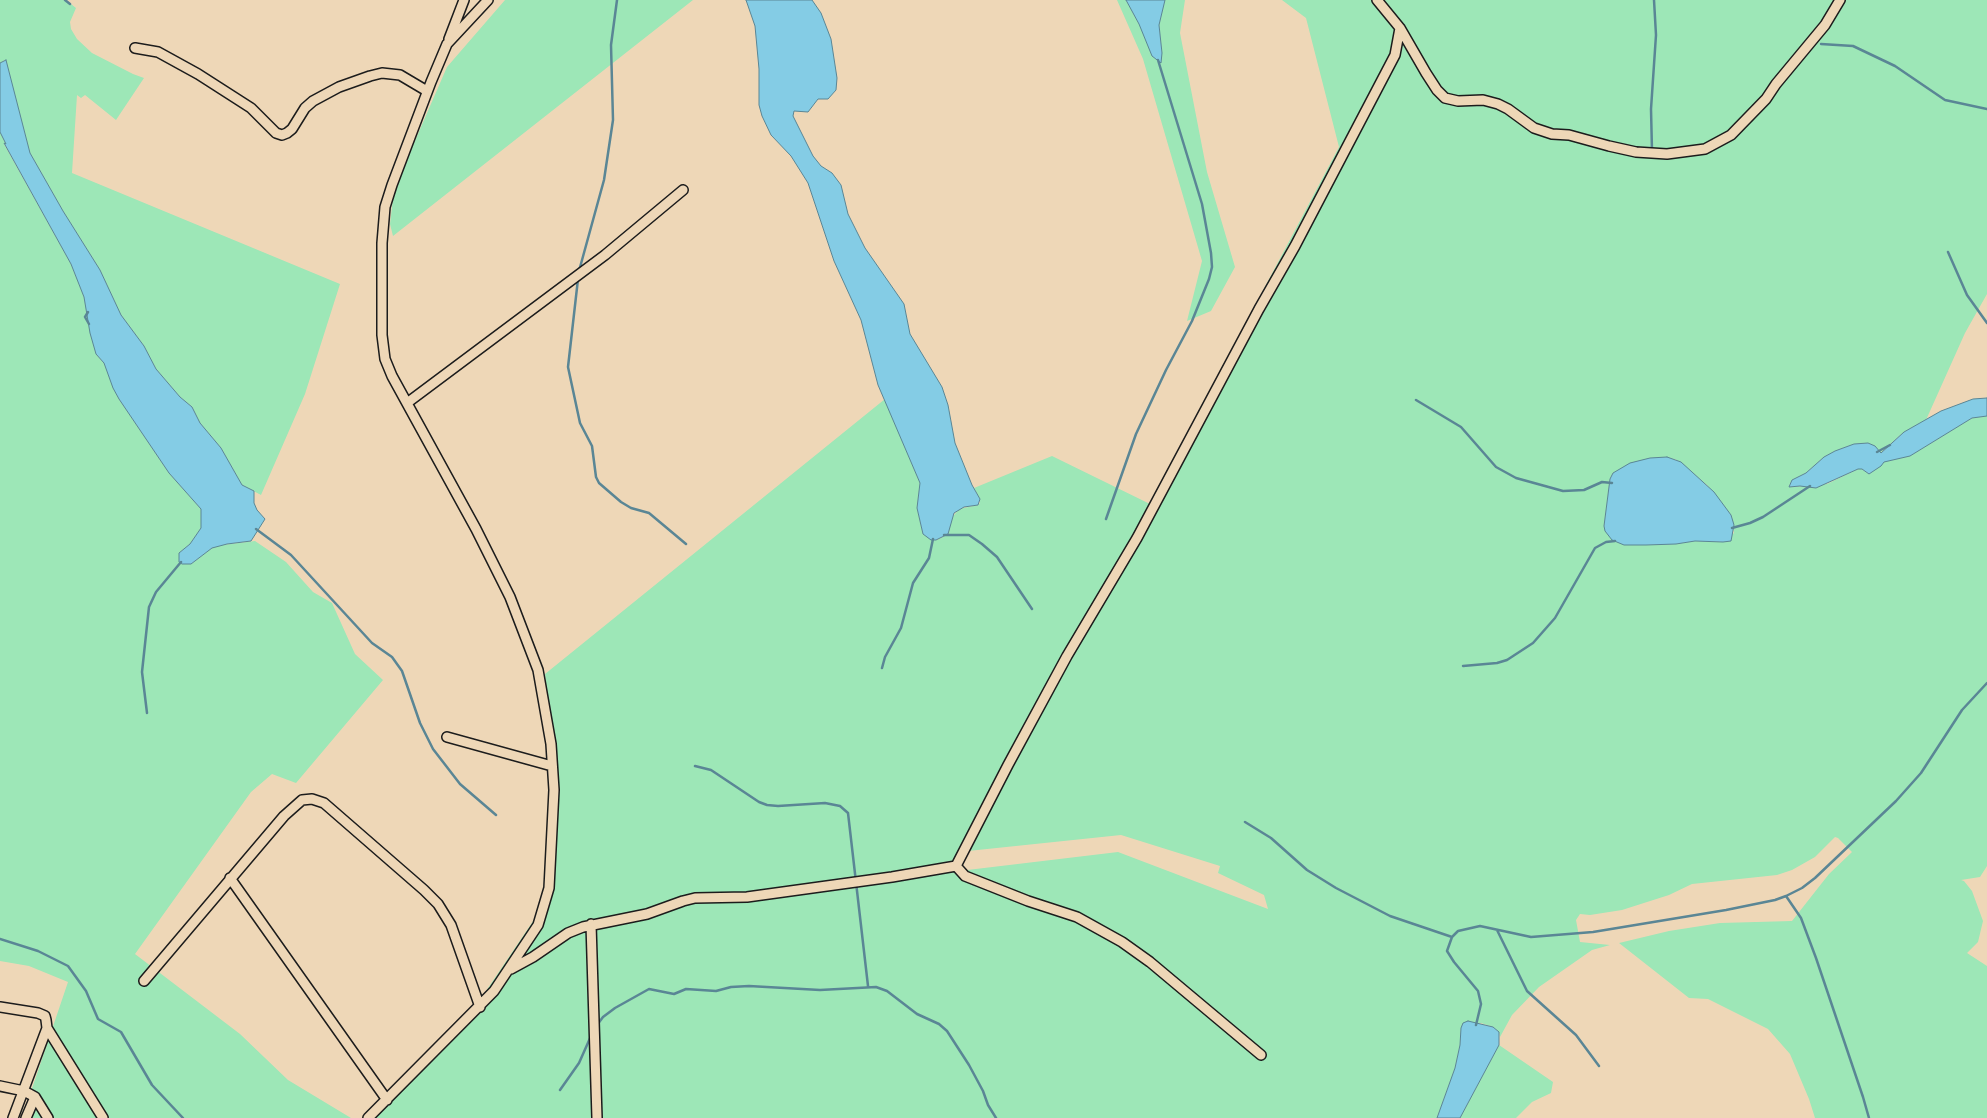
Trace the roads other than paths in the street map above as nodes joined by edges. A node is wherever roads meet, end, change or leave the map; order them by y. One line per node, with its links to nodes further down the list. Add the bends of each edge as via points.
1 (464, 0): 6 (street)
2 (488, 0): 6 (street)
3 (1377, 0): 5 (street)
4 (1840, 0): 5 (street, via 1825,25 1766,99 1731,135 1705,149 1667,154 1636,152 1569,135 1552,134 1534,128 1498,104 1483,100 1458,102 1445,98)
5 (1400, 28): 13 (street, via 1395,55 1295,246 1137,538 1067,656)
6 (447, 44): 8 (street)
7 (135, 48): 8 (street, via 158,52 198,74 251,108 279,134 292,128 313,100 370,76 382,73 400,75)
8 (428, 90): 10 (street, via 385,207 382,243 383,348 392,376)
9 (682, 190): 10 (street, via 605,255)
10 (407, 403): 12 (street, via 510,597 540,681)
11 (447, 737): 12 (street)
12 (552, 766): 16 (street, via 552,844 547,898 538,926)
13 (956, 866): 15 (street, via 747,896 695,898 647,914); 21 (street, via 965,876 1077,917 1115,938 1150,962)
14 (230, 878): 17 (street); 19 (street, via 293,806 308,798 324,803 424,890 444,912); 25 (street)
15 (592, 924): 16 (street, via 568,933); 31 (street)
16 (511, 969): 19 (street)
17 (144, 981)
18 (0, 1007): 20 (street, via 45,1016)
19 (480, 1007): 25 (street)
20 (47, 1028): 23 (street); 29 (street)
21 (1262, 1055)
22 (0, 1086): 23 (street)
23 (24, 1091): 24 (street); 26 (street)
24 (35, 1097): 27 (street); 28 (street)
25 (387, 1100): 30 (street)
26 (13, 1118)
27 (26, 1118)
28 (48, 1118)
29 (102, 1118)
30 (368, 1118)
31 (597, 1118)

